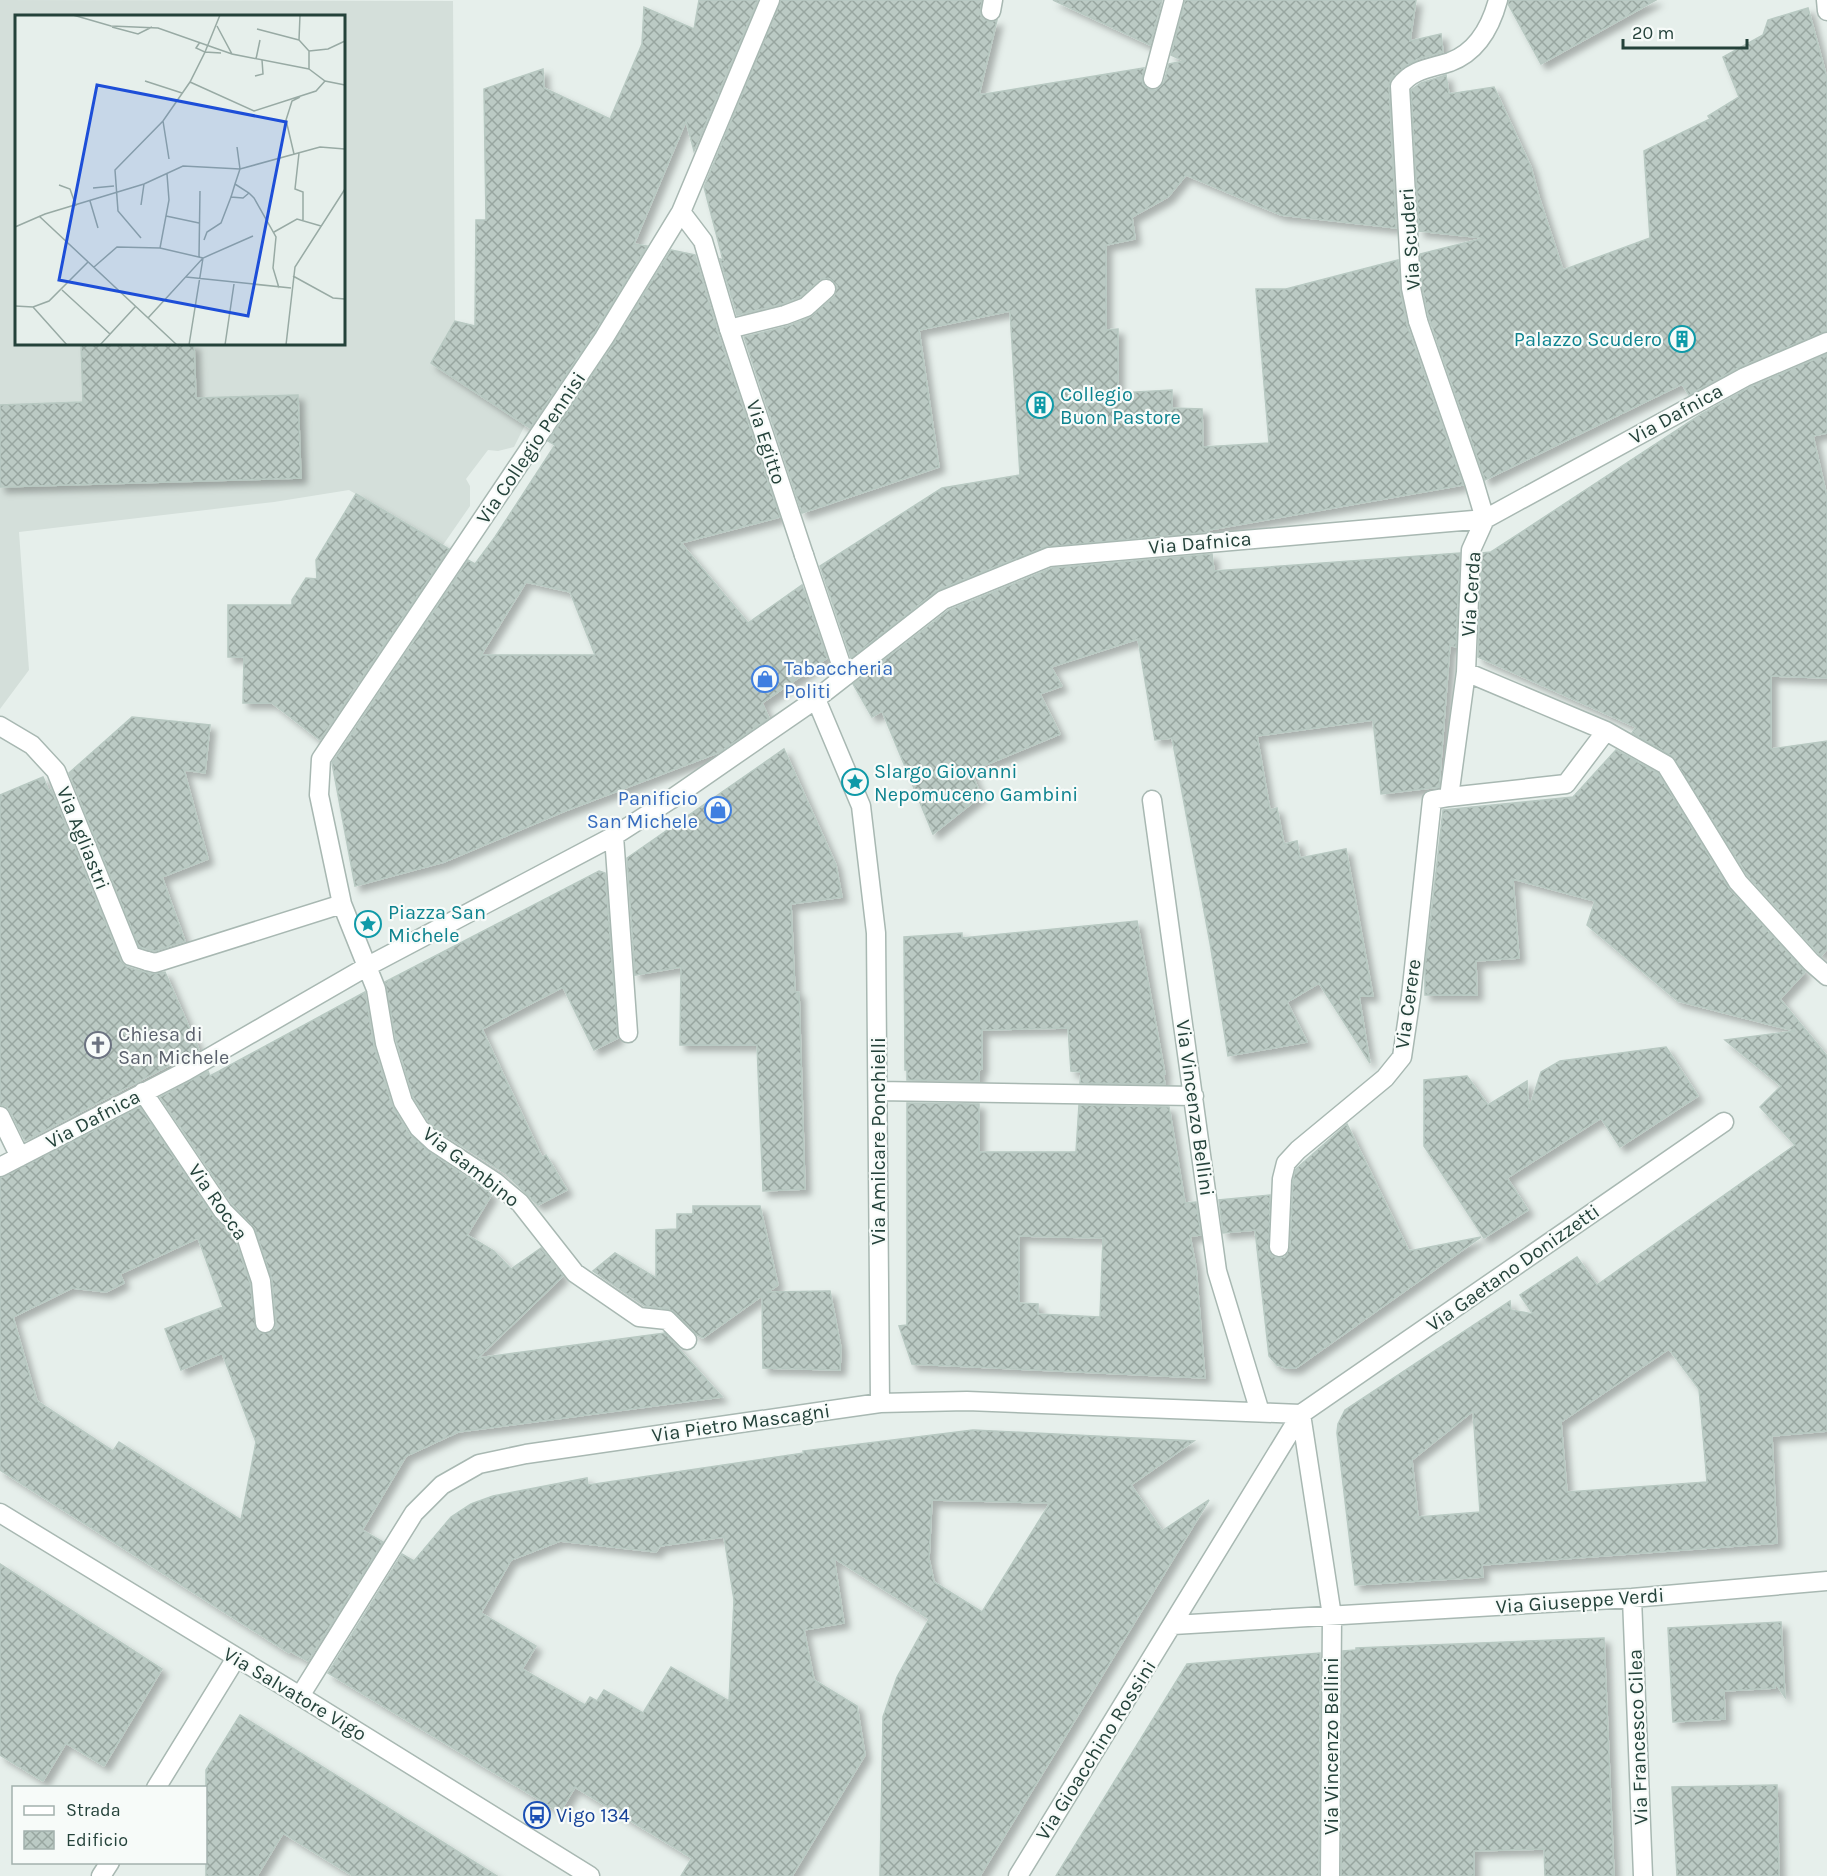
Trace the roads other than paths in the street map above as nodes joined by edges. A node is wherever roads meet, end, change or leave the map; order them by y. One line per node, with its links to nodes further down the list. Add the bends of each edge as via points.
1 (770, 0): 7 (street, Via Collegio Pennisi)
2 (1174, 0): 6 (street)
3 (1498, 0): 11 (street, Via Scuderi, via 1493,18 1470,51 1453,61 1417,72 1400,86 1412,288 1418,321)
4 (1826, 0): 5 (street)
5 (1827, 11)
6 (1154, 79)
7 (681, 212): 9 (street, Via Egitto, via 703,241); 20 (street, Via Collegio Pennisi, via 604,338 321,759 319,795)
8 (826, 289): 9 (street, via 806,307)
9 (729, 329): 13 (street, Via Egitto)
10 (1827, 342): 11 (street, Via Dafnica, via 1745,377)
11 (1485, 519): 12 (street, Via Cerda, via 1471,550); 13 (street, Via Dafnica, via 1049,556 943,600)
12 (1466, 672): 16 (street); 17 (street, Via Cerda)
13 (845, 675): 14 (street, Via Dafnica)
14 (816, 699): 19 (street, Via Dafnica); 24 (street, Via Amilcare Ponchielli, via 861,806 876,933)
15 (0, 726): 20 (street, Via Agliastri, via 32,745 56,771 131,956 155,963)
16 (1606, 731): 17 (street, via 1566,784); 22 (street, via 1666,765 1738,882)
17 (1449, 797): 31 (street, Via Cerere, via 1432,800 1402,1057 1385,1078 1286,1163)
18 (1152, 800): 26 (street, Via Vincenzo Bellini)
19 (614, 836): 21 (street, Via Dafnica); 23 (street)
20 (340, 898): 21 (street, Via Collegio Pennisi)
21 (368, 966): 25 (street, Via Dafnica); 33 (street, Via Gambino, via 403,1102 419,1128 520,1203 575,1273 639,1317 667,1320)
22 (1827, 976)
23 (628, 1034)
24 (878, 1091): 26 (street); 34 (street, Via Amilcare Ponchielli)
25 (143, 1092): 29 (street, Via Dafnica); 32 (street, Via Rocca, via 223,1211 244,1233 261,1281)
26 (1194, 1096): 35 (street, Via Vincenzo Bellini, via 1217,1271)
27 (0, 1116): 29 (street)
28 (1724, 1122): 36 (street, Via Gaetano Donizzetti)
29 (20, 1157): 30 (street, Via Dafnica)
30 (0, 1167)
31 (1279, 1247)
32 (266, 1323)
33 (687, 1340)
34 (880, 1403): 35 (street, Via Pietro Mascagni, via 967,1401); 43 (street, Via Pietro Mascagni, via 479,1464 442,1485 414,1513)
35 (1260, 1412): 36 (street, Via Pietro Mascagni)
36 (1301, 1414): 40 (street, Via Vincenzo Bellini); 41 (street, Via Gioacchino Rossini)
37 (0, 1513): 42 (street, Via Salvatore Vigo)
38 (1827, 1581): 39 (street, Via Giuseppe Verdi)
39 (1632, 1598): 40 (street, Via Giuseppe Verdi); 48 (street, Via Francesco Cilea)
40 (1332, 1616): 41 (street, Via Giuseppe Verdi); 47 (street, Via Vincenzo Bellini)
41 (1173, 1625): 46 (street, Via Gioacchino Rossini)
42 (236, 1658): 43 (street, Via Salvatore Vigo); 44 (street)
43 (300, 1696): 45 (street, Via Salvatore Vigo)
44 (157, 1786)
45 (590, 1876)
46 (1018, 1876)
47 (1330, 1876)
48 (1643, 1876)

